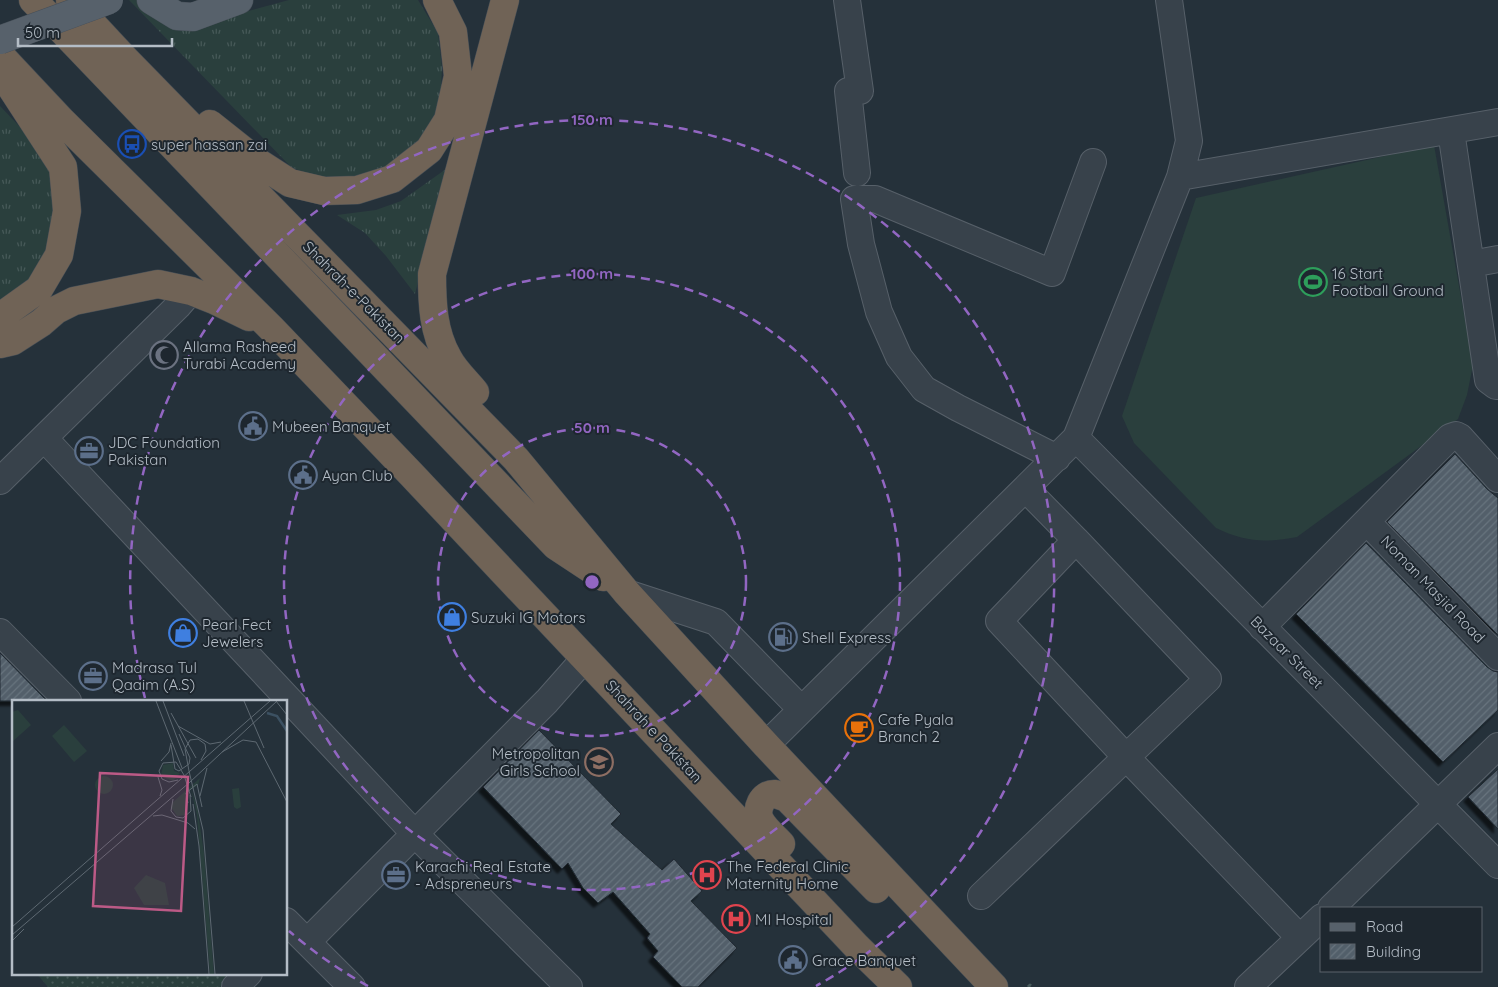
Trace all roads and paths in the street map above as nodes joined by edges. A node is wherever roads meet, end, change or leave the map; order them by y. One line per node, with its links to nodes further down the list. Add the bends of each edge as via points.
1 (33, 0): 35 (highway, via 556,546)
2 (70, 0): 12 (highway, Shahrah-e-Pakistan)
3 (109, 0): 10 (main road, bridge)
4 (152, 0): 5 (main road, via 177,16 193,17)
5 (239, 0)
6 (437, 0): 12 (highway, via 453,32 458,76 448,120 429,150 392,178 357,190 324,191 290,183 259,163)
7 (505, 0): 29 (highway, via 432,274 432,305 437,334 448,359 478,396)
8 (847, 0): 17 (street, via 860,91 848,91)
9 (1169, 0): 18 (street, via 1189,141)
10 (0, 40)
11 (0, 55): 23 (highway, via 61,120)
12 (125, 59): 29 (highway, Shahrah-e-Pakistan)
13 (0, 70): 22 (highway, via 63,167 67,211 59,255 39,289)
14 (1498, 122): 15 (street)
15 (1451, 130): 18 (street); 20 (street)
16 (1093, 162): 28 (street, via 1052,273 875,199 854,199 861,244 879,312 899,357 924,389)
17 (857, 173)
18 (1180, 177): 27 (street)
19 (1498, 259): 20 (street)
20 (1471, 264): 25 (street, via 1488,380)
21 (191, 291): 23 (highway); 24 (highway, via 158,284 74,300 13,341); 26 (street)
22 (0, 317)
23 (271, 328): 39 (highway, Shahrah e Pakistan)
24 (0, 344)
25 (1498, 386)
26 (44, 438): 31 (street); 46 (street)
27 (1076, 438): 28 (street); 36 (street, Bazaar Street)
28 (1058, 458): 32 (street)
29 (516, 459): 35 (highway, Shahrah-e-Pakistan)
30 (1498, 479): 33 (street, via 1456,435 1450,437)
31 (0, 481)
32 (1026, 489): 34 (street); 41 (street)
33 (1367, 522): 36 (street); 38 (street, Noman Masjid Road)
34 (1076, 540): 44 (street, via 999,621); 44 (street, via 1208,679)
35 (627, 593): 41 (street, via 716,622); 42 (highway)
36 (1262, 627): 45 (street, Bazaar Street)
37 (0, 632): 40 (street)
38 (1498, 657)
39 (585, 658): 46 (street, via 547,701); 53 (highway, Shahrah e Pakistan)
40 (67, 700)
41 (801, 710): 42 (street)
42 (766, 745): 54 (highway)
43 (1498, 746): 45 (street)
44 (1126, 757): 48 (street); 52 (street)
45 (1439, 805): 47 (street, Bazaar Street); 49 (street)
46 (415, 834): 51 (street); 58 (street)
47 (1498, 865)
48 (981, 896)
49 (1332, 907)
50 (1320, 919): 52 (street)
51 (293, 932): 57 (street)
52 (1300, 938): 61 (street)
53 (857, 947): 54 (highway, via 839,908 761,822 759,808 768,796 776,794 787,798 883,896); 59 (highway, Shahrah e Pakistan)
54 (956, 947): 60 (highway)
55 (248, 974): 56 (street)
56 (235, 987)
57 (352, 987)
58 (570, 987)
59 (898, 987)
60 (994, 987)
61 (1248, 987)

